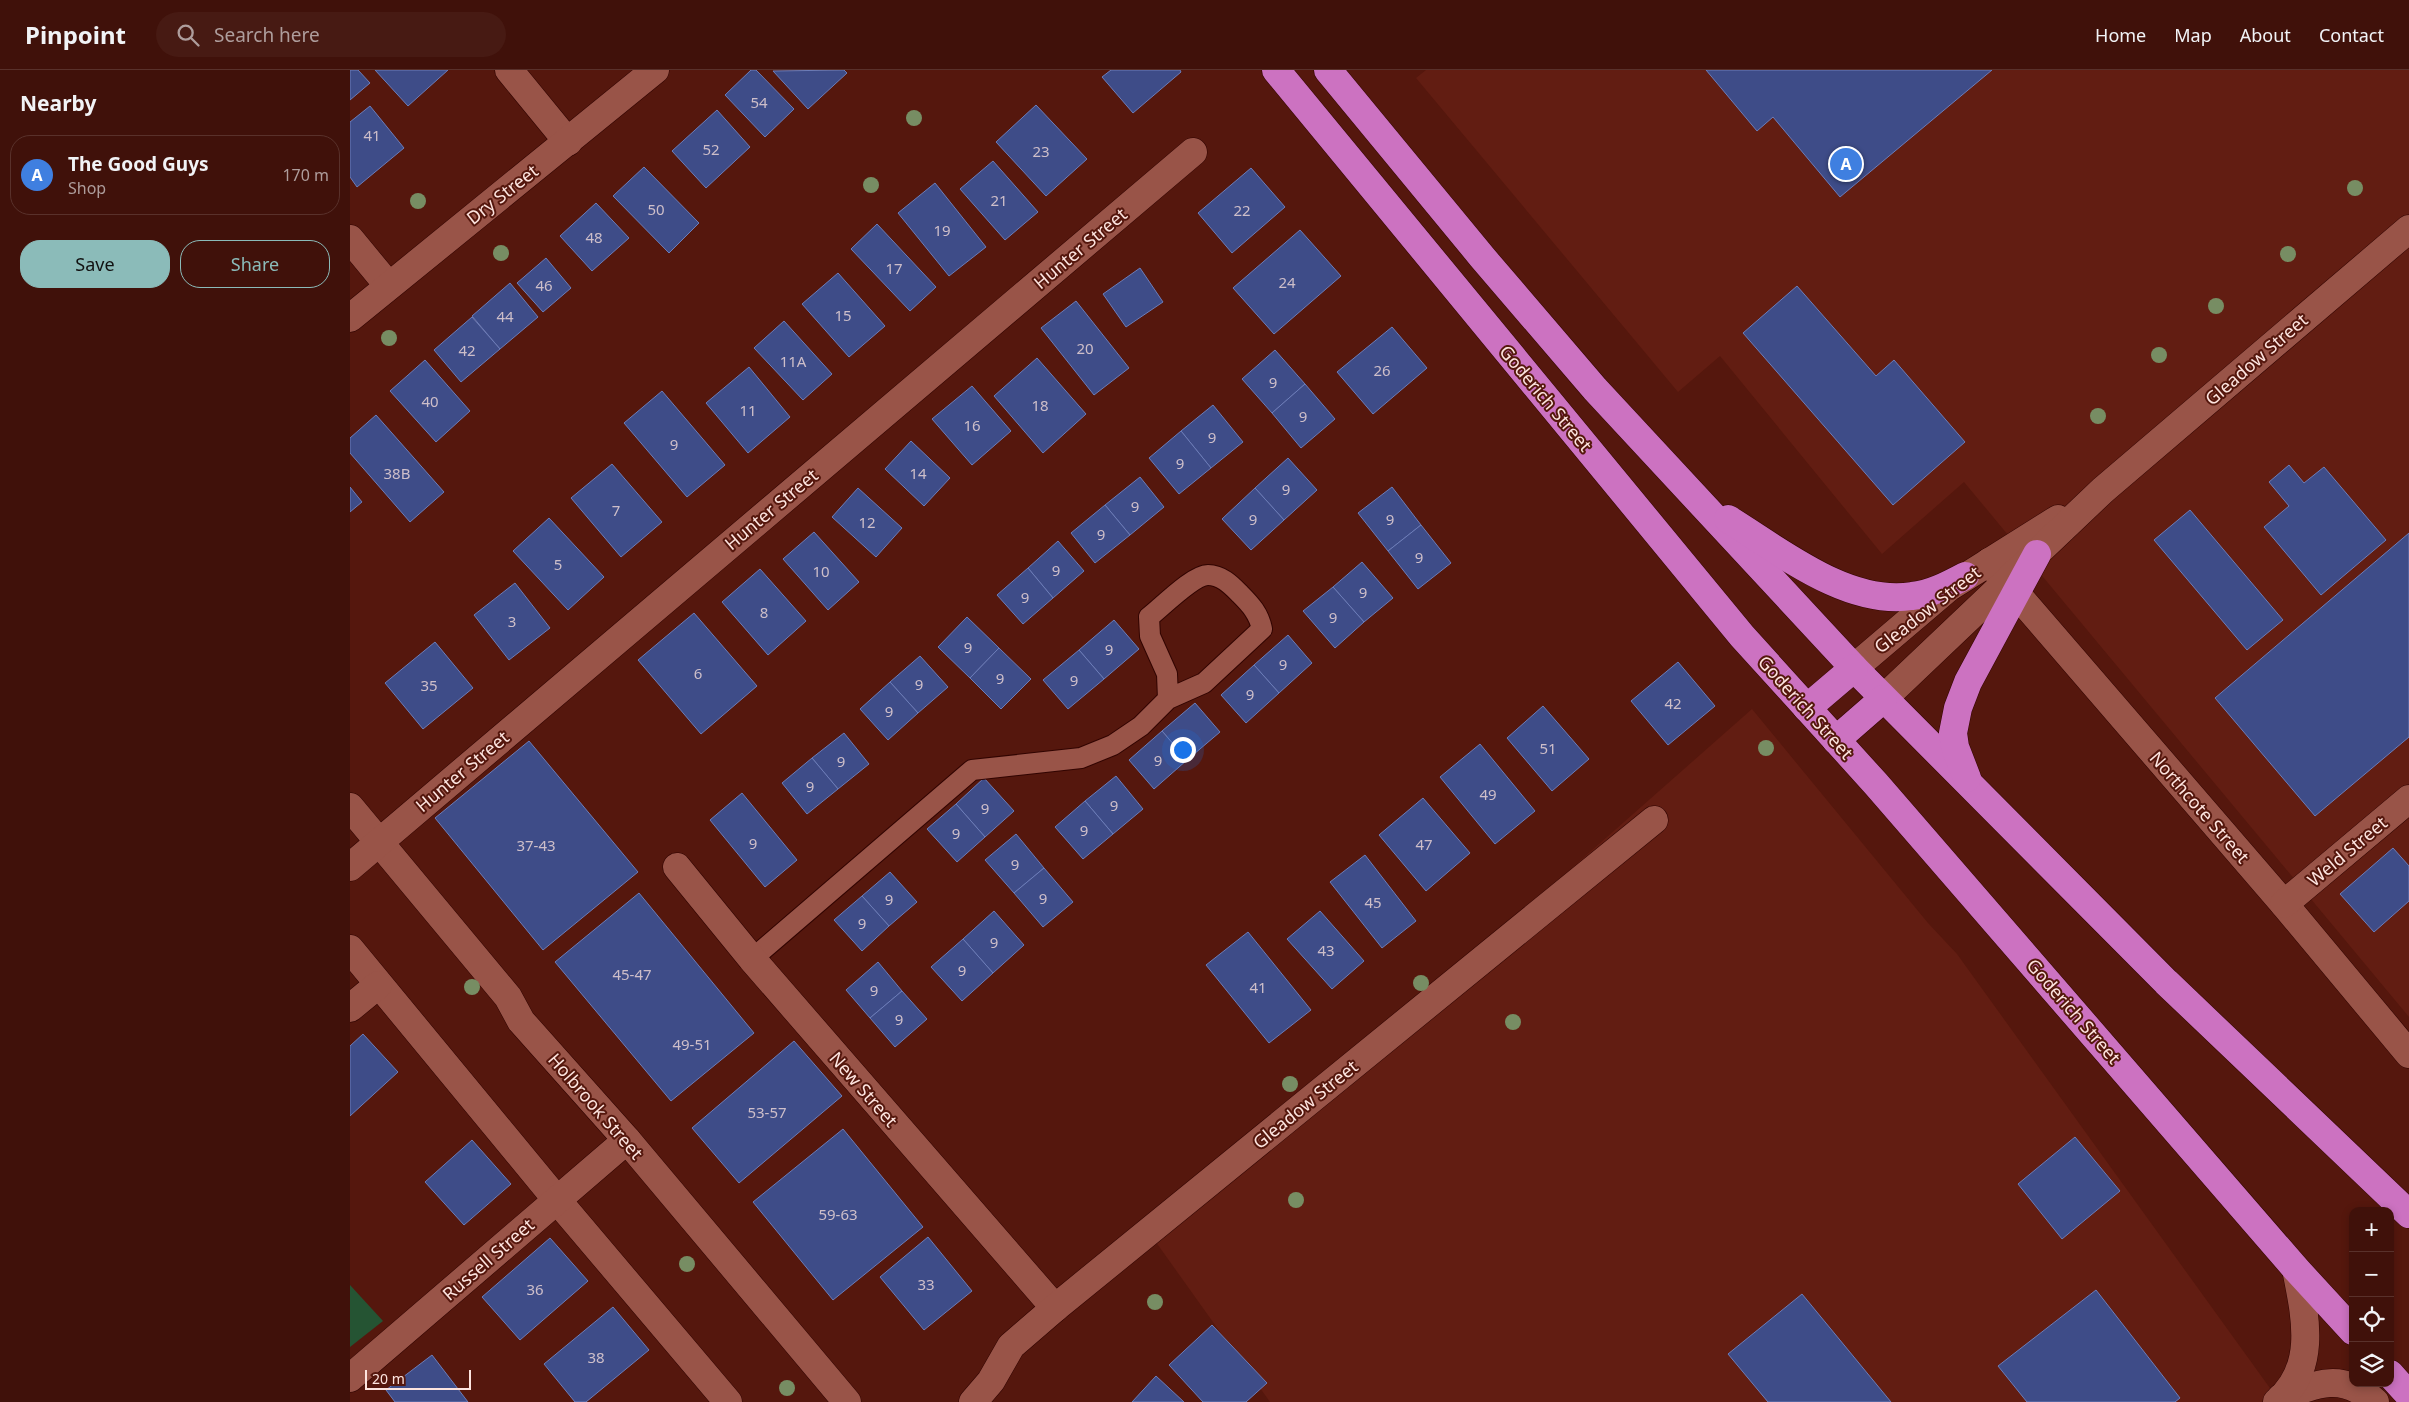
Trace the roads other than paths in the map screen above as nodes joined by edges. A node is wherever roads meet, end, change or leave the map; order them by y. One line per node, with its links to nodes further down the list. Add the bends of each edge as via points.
1 (509, 70): 5 (street)
2 (655, 70): 5 (street, Dry Street)
3 (1276, 70): 20 (highway, Goderich Street, via 1742,636)
4 (1328, 70): 12 (highway, via 1557,345)
5 (568, 142): 9 (street, Dry Street)
6 (1193, 152): 26 (street, Hunter Street)
7 (2409, 229): 11 (street, Gleadow Street)
8 (350, 239): 9 (street)
9 (388, 285): 10 (street, Dry Street)
10 (350, 318)
11 (2103, 490): 13 (street, Gleadow Street); 14 (street, Gleadow Street)
12 (1699, 501): 15 (highway, via 1835,583 1864,594 1910,597 1941,588); 17 (highway)
13 (2037, 554): 16 (highway)
14 (1989, 562): 15 (street, Gleadow Street); 16 (street, Northcote Street)
15 (1965, 576): 17 (street, Gleadow Street)
16 (2011, 588): 19 (street, Gleadow Street); 23 (highway, via 1954,721 1954,747 1959,761); 29 (street, Northcote Street)
17 (1854, 668): 19 (highway); 20 (highway)
18 (1168, 699): 18 (lane, via 1167,674 1150,636 1149,617 1194,580 1208,575 1226,580 1260,617 1262,629 1204,683); 31 (lane, via 1141,726 1113,745 1081,758 972,770)
19 (1883, 699): 21 (highway); 23 (highway)
20 (1807, 708): 21 (highway, Goderich Street)
21 (1836, 740): 38 (highway, Goderich Street)
22 (2409, 799): 29 (street, Weld Street)
23 (1985, 802): 37 (highway, via 2166,982)
24 (350, 807): 26 (street, Holbrook Street)
25 (1654, 820): 39 (street, Gleadow Street)
26 (379, 841): 27 (street, Hunter Street); 35 (street, Holbrook Street, via 508,997 521,1021)
27 (350, 867)
28 (677, 867): 31 (street, New Street)
29 (2284, 904): 34 (street, Northcote Street)
30 (350, 949): 32 (street)
31 (752, 959): 39 (street, New Street)
32 (378, 985): 33 (street); 36 (street)
33 (350, 1008)
34 (2409, 1054)
35 (627, 1140): 36 (street, Russell Street); 46 (street, Holbrook Street)
36 (557, 1200): 41 (street, Russell Street); 45 (street)
37 (2409, 1214)
38 (2296, 1269): 40 (highway, Goderich Street); 44 (street, via 2307,1341 2302,1364)
39 (1055, 1308): 47 (street, Gleadow Street, via 1011,1346 991,1381)
40 (2349, 1327)
41 (350, 1378)
42 (2394, 1378): 43 (highway)
43 (2409, 1395)
44 (2279, 1400): 48 (street, via 2307,1387 2329,1382 2347,1384)
45 (728, 1402)
46 (847, 1402)
47 (973, 1402)
48 (2375, 1402)

